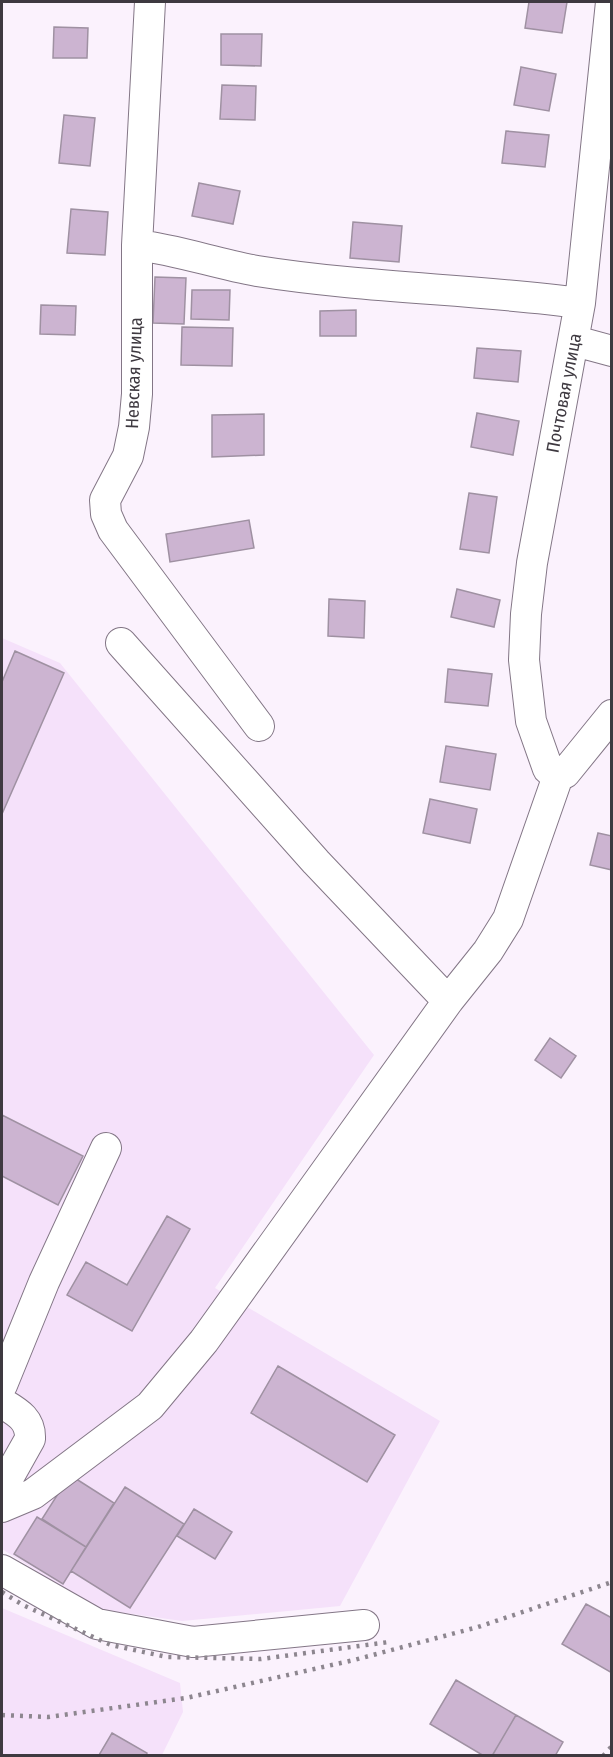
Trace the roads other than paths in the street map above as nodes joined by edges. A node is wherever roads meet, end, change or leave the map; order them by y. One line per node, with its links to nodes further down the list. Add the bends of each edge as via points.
1 (150, 2): 3 (street, Невская улица)
2 (611, 2): 4 (street, Почтовая улица)
3 (137, 245): 4 (street, via 256,271); 9 (street, Невская улица, via 134,427 128,456 105,501 106,514 113,530)
4 (580, 303): 5 (street, Почтовая улица)
5 (575, 341): 6 (street); 10 (street, Почтовая улица, via 532,563 524,660 531,721 548,769)
6 (612, 351)
7 (121, 643): 11 (street, via 316,862)
8 (612, 715): 10 (street, via 565,773)
9 (258, 726)
10 (558, 776): 11 (street, via 507,919 488,951)
11 (448, 1001): 16 (street, via 204,1341 150,1406 33,1494)
12 (106, 1148): 13 (street)
13 (2, 1385)
14 (2, 1402): 15 (street, via 19,1413 31,1430 30,1439)
15 (2, 1489)
16 (2, 1507)
17 (2, 1570): 18 (street, via 97,1624 194,1642)
18 (364, 1625)

